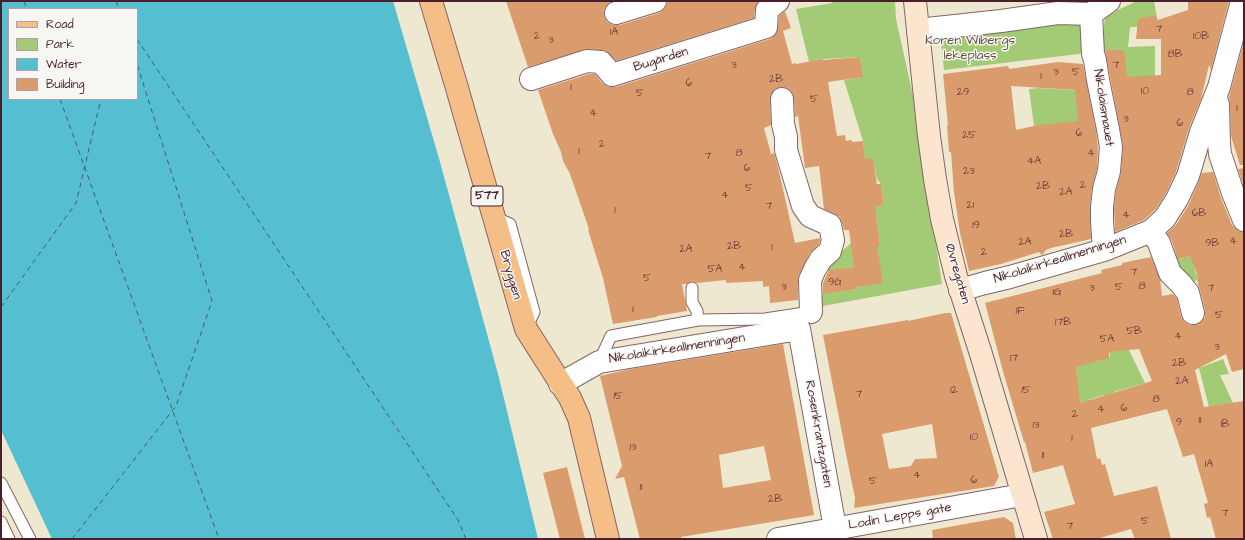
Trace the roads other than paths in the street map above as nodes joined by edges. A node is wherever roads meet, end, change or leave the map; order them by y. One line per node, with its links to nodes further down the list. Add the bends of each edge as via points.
1 (431, 1): 22 (main road, Bryggen / 577, via 526,329)
2 (655, 1): 7 (street)
3 (778, 1): 10 (street, Bugården, via 767,10 766,27 612,75 601,62 587,61)
4 (915, 1): 9 (main road, Øvregaten)
5 (1109, 1): 8 (street)
6 (1242, 1): 11 (street, Nikolaikirkeallmenningen)
7 (616, 13)
8 (1091, 14): 9 (street, via 1058,13); 15 (street, Nikolaismauet, via 1093,54 1111,147 1102,206)
9 (918, 30): 17 (main road, Øvregaten, via 935,179)
10 (531, 79)
11 (1216, 95): 13 (street, via 1220,154 1233,193); 14 (street, Nikolaikirkeallmenningen, via 1201,132 1188,176 1177,199 1165,218)
12 (782, 99): 20 (street, Rosenkrantzgaten, via 786,150 803,206 810,216 830,225 833,240 830,251 821,259 810,280)
13 (1242, 210)
14 (1147, 232): 15 (street, Nikolaikirkeallmenningen); 18 (street, via 1159,243 1170,273 1188,293)
15 (1104, 250): 17 (street, Nikolaikirkeallmenningen)
16 (692, 288): 19 (lane, via 692,302 698,311)
17 (960, 290): 24 (main road, Øvregaten)
18 (1193, 313)
19 (698, 320): 20 (lane); 21 (lane, via 611,336)
20 (805, 321): 21 (street, Nikolaikirkeallmenningen); 26 (street, Rosenkrantzgaten)
21 (599, 362): 22 (street, Nikolaikirkeallmenningen)
22 (560, 384): 29 (main road, Bryggen / 577, via 579,418)
23 (1, 483): 28 (lane)
24 (1022, 495): 26 (street, Lodin Lepps gate); 31 (main road, Øvregaten)
25 (1, 522): 27 (lane)
26 (836, 534): 30 (street, Lodin Lepps gate)
27 (9, 539)
28 (30, 539)
29 (608, 539)
30 (778, 539)
31 (1036, 539)

